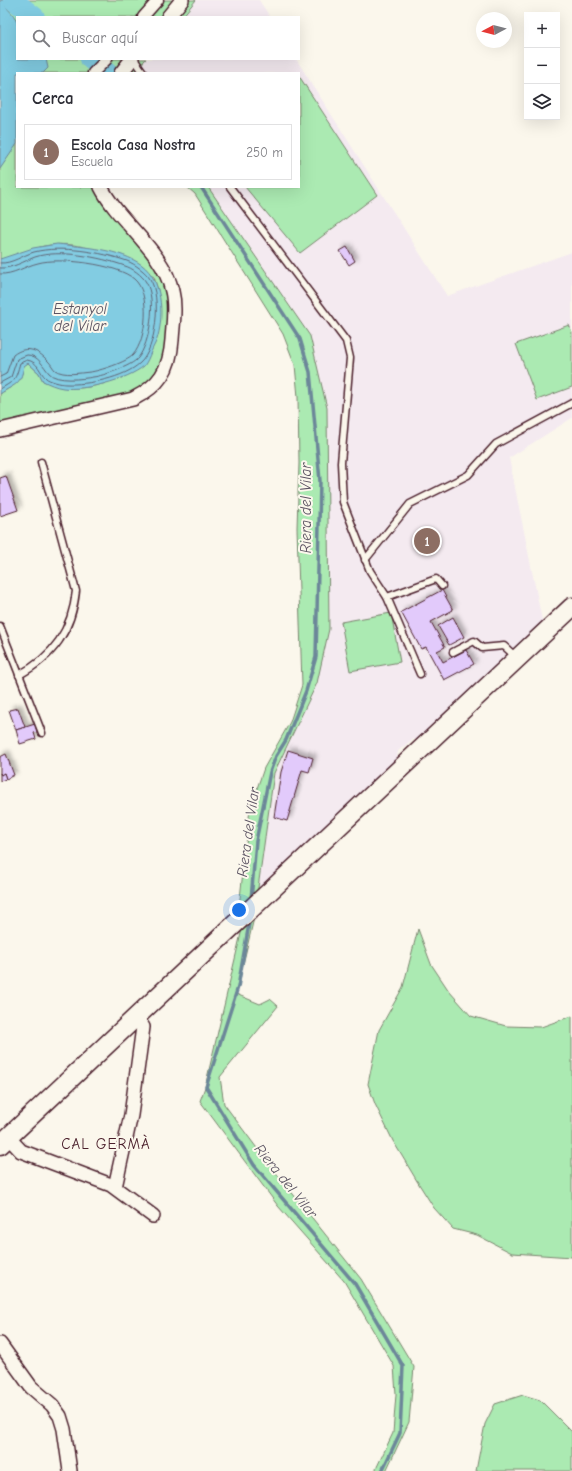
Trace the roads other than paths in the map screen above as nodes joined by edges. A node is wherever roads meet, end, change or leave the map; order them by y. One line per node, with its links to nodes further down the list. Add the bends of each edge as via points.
1 (158, 0): 3 (street)
2 (182, 0): 4 (street)
3 (144, 16)
4 (169, 16)
5 (106, 60): 7 (street)
6 (128, 65): 8 (lane)
7 (94, 72)
8 (142, 72)
9 (102, 188): 12 (street, via 165,271 172,291 174,310 172,343 167,366 159,380 148,391 132,399)
10 (231, 188): 14 (lane, via 346,341 350,358 341,463 343,502)
11 (572, 403): 14 (lane, via 496,444 468,475 410,504)
12 (0, 430)
13 (41, 462): 22 (lane, via 76,591 67,628 50,654 36,666)
14 (365, 560): 16 (lane)
15 (442, 586): 16 (lane, via 436,579)
16 (387, 597): 21 (lane)
17 (572, 607): 20 (main road)
18 (0, 626): 22 (lane)
19 (453, 652): 20 (lane, via 474,641 482,648 504,646)
20 (517, 659): 24 (main road)
21 (420, 674)
22 (19, 675): 23 (lane)
23 (42, 733)
24 (136, 1017): 25 (main road); 26 (street, via 142,1027 142,1034 131,1115)
25 (4, 1141): 26 (street, via 21,1151)
26 (115, 1187): 27 (street)
27 (153, 1216)
28 (0, 1344): 29 (street, via 30,1388 52,1405 60,1416)
29 (70, 1471)

